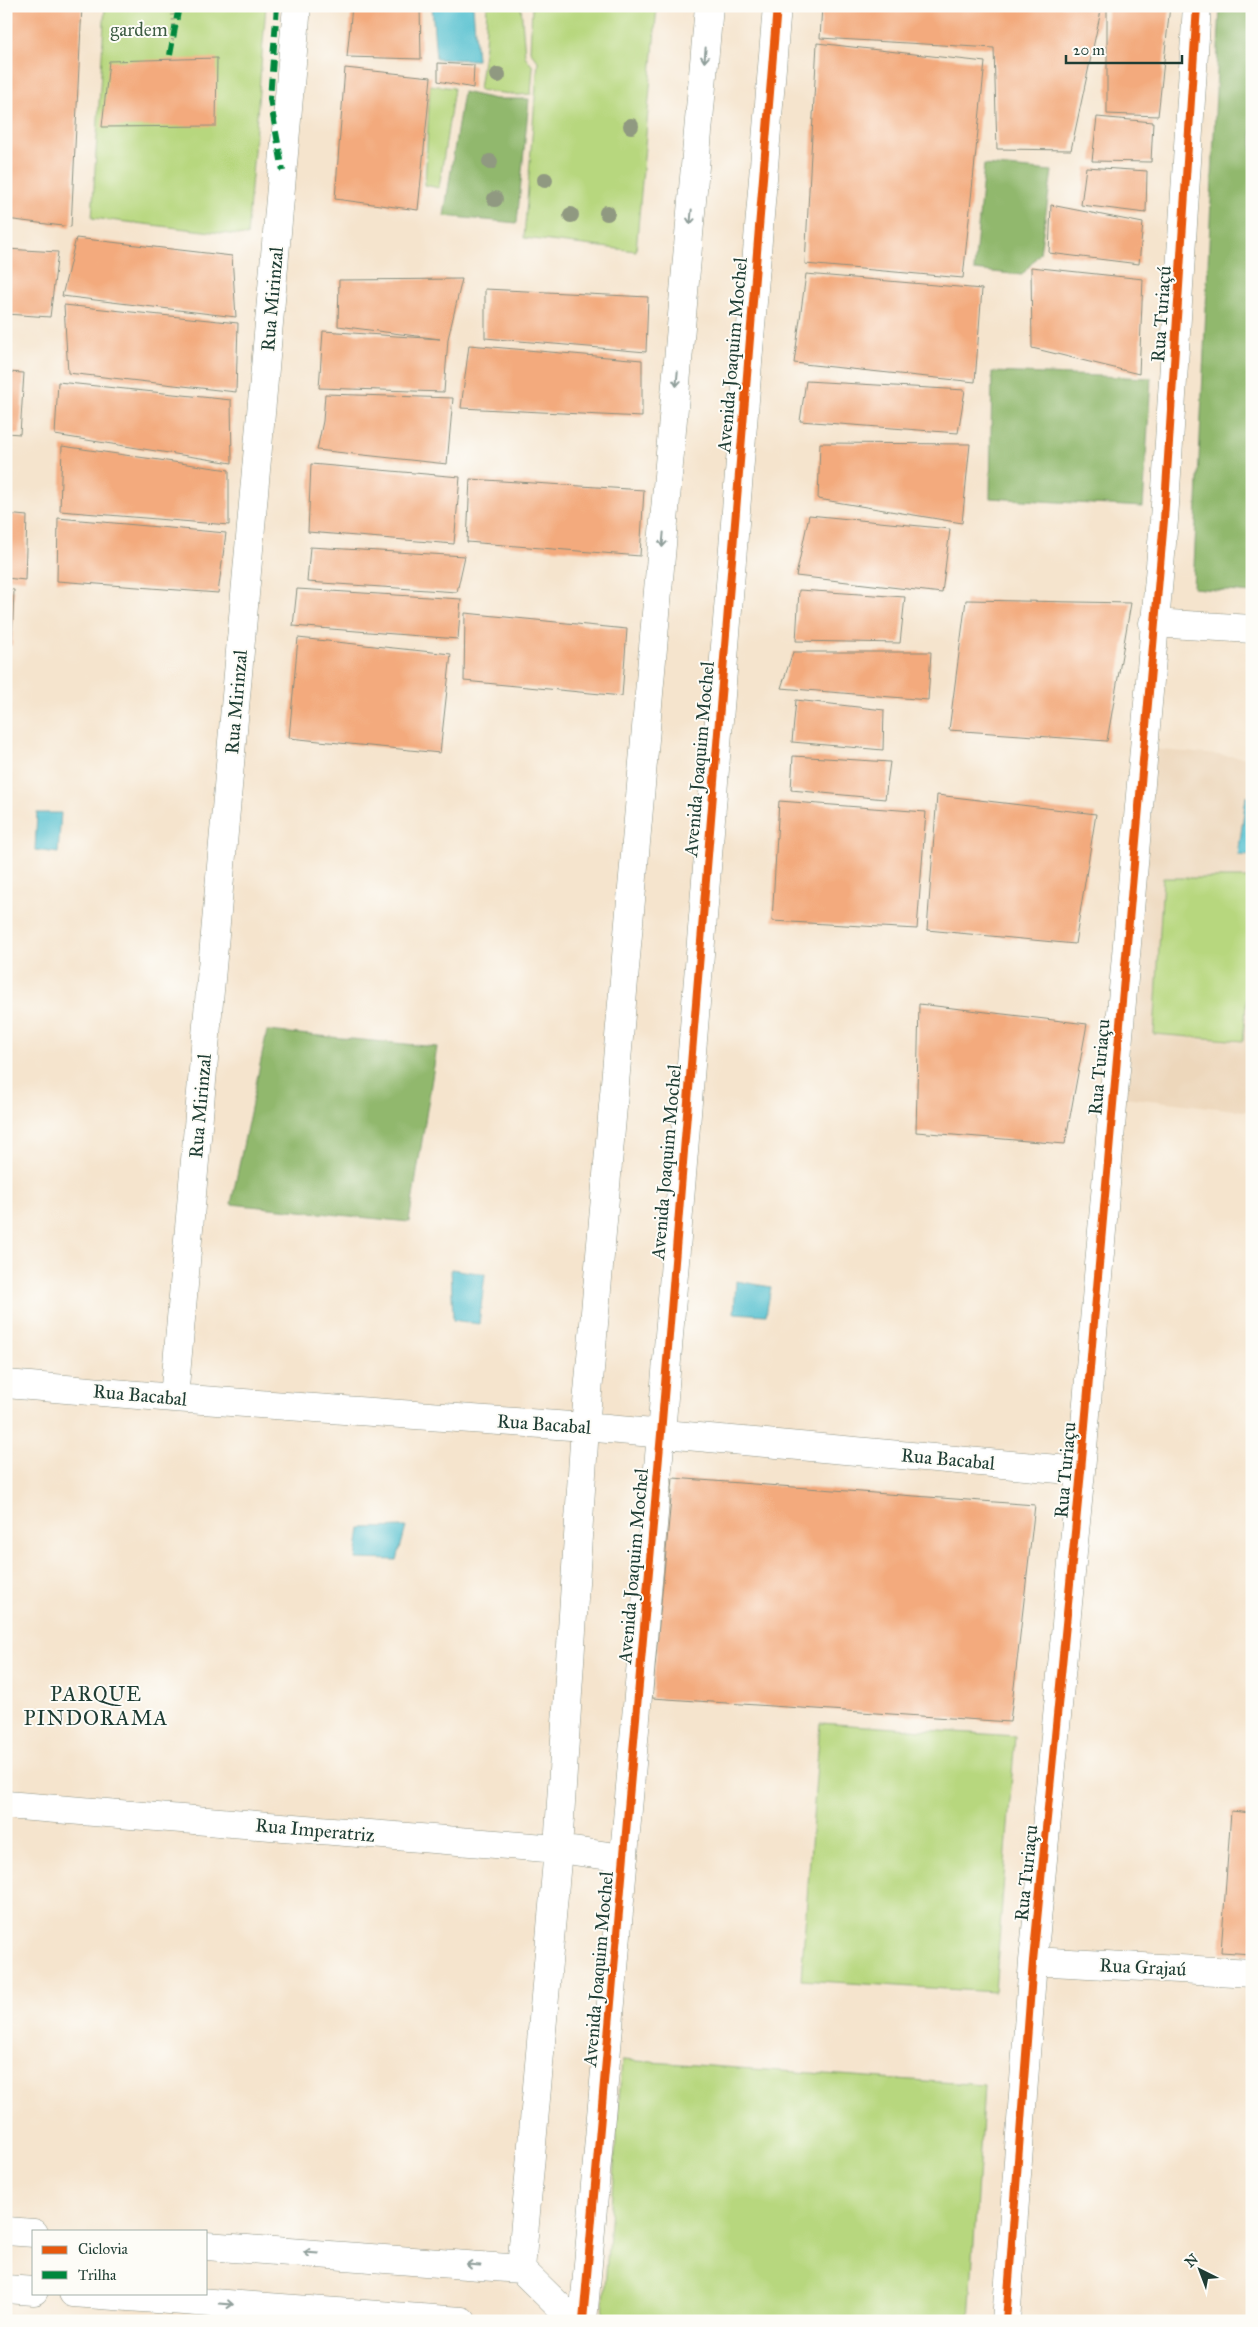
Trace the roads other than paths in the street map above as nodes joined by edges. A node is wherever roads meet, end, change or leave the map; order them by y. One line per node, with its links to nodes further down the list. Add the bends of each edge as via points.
1 (297, 6): 8 (street, Rua Mirinzal)
2 (709, 6): 9 (street, one-way to 9)
3 (777, 6): 10 (street, Avenida Joaquim Mochel)
4 (1197, 6): 5 (street, Rua Turiaçú, via 1164,520)
5 (1153, 623): 6 (street); 11 (street, Rua Turiaçu)
6 (1252, 629)
7 (6, 1384): 8 (street, Rua Bacabal)
8 (174, 1398): 9 (street, Rua Bacabal)
9 (586, 1427): 10 (street, Rua Bacabal); 13 (street)
10 (661, 1434): 11 (street, Rua Bacabal); 14 (street, Avenida Joaquim Mochel)
11 (1081, 1471): 15 (street, Rua Turiaçu)
12 (6, 1805): 13 (street, Rua Imperatriz)
13 (558, 1850): 14 (street, Rua Imperatriz); 20 (street)
14 (624, 1858): 26 (street, Avenida Joaquim Mochel)
15 (1033, 1961): 16 (street, Rua Grajaú); 27 (street, Rua Turiaçu)
16 (1252, 1973)
17 (6, 2231): 18 (street)
18 (32, 2233)
19 (208, 2246): 20 (street, one-way to 19)
20 (521, 2269): 25 (street)
21 (6, 2289): 22 (street)
22 (32, 2290)
23 (86, 2294): 24 (street, one-way to 24)
24 (462, 2321)
25 (574, 2321)
26 (583, 2321)
27 (1006, 2321)

